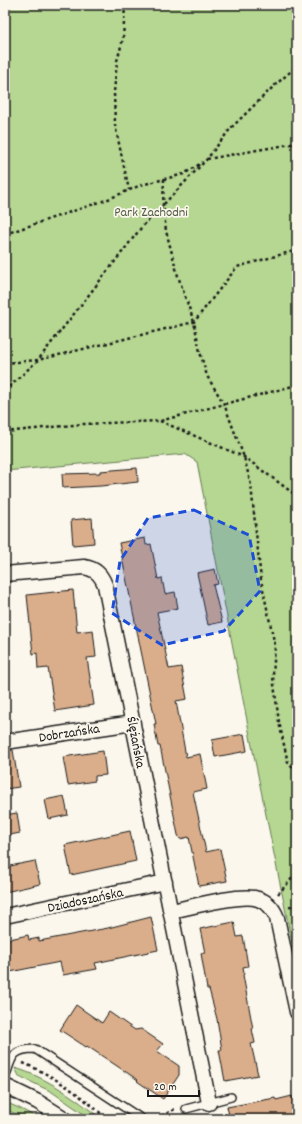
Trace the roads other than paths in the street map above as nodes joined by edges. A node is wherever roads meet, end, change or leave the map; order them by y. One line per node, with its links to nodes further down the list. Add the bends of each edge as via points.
1 (5, 574): 2 (street, Ślężańska, via 84,567 99,573 105,585)
2 (133, 723): 3 (street, Dobrzańska); 4 (street, Ślężańska)
3 (5, 742)
4 (165, 882): 5 (street, Ślężańska); 6 (street, Dziadoszańska)
5 (172, 911): 7 (street, via 242,897 258,899 268,904 277,918); 11 (street, Ślężańska)
6 (5, 916)
7 (297, 1012)
8 (5, 1079): 14 (lane, via 17,1052 35,1049)
9 (5, 1086): 13 (street)
10 (231, 1097): 11 (lane)
11 (209, 1103): 12 (lane)
12 (186, 1109)
13 (65, 1119)
14 (142, 1119)

